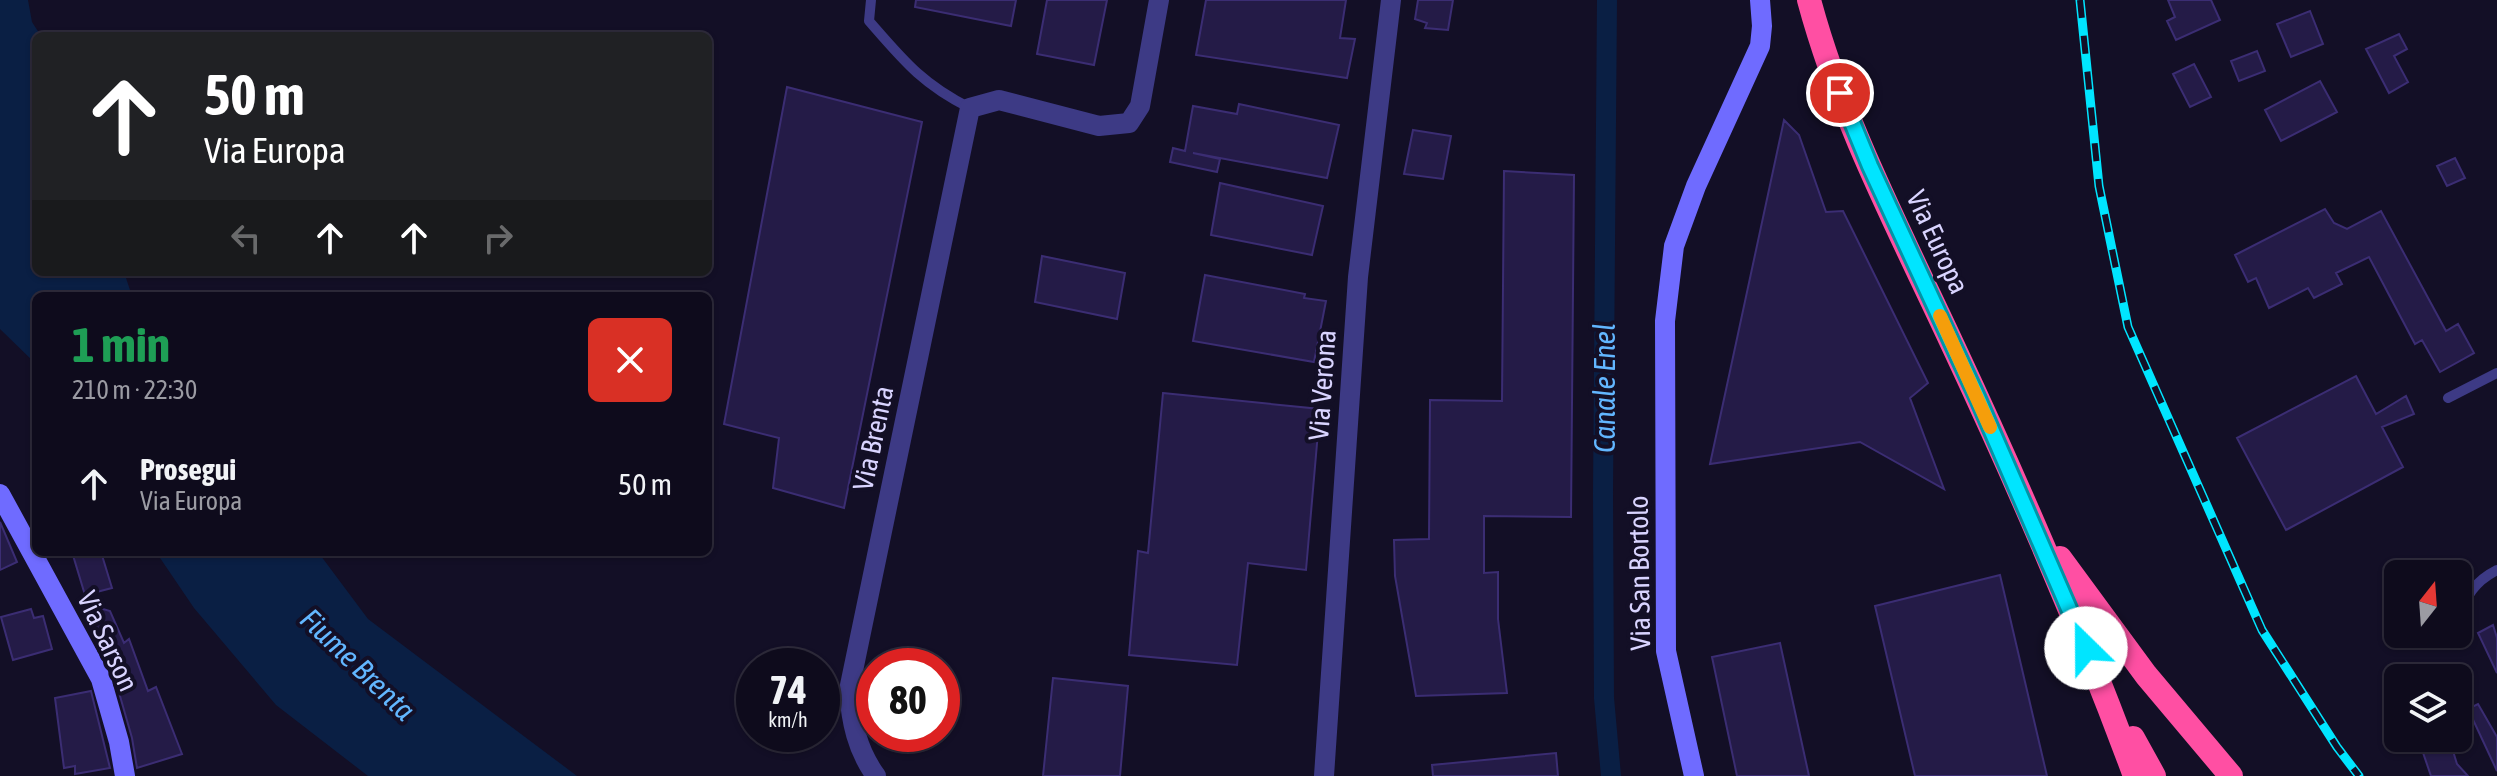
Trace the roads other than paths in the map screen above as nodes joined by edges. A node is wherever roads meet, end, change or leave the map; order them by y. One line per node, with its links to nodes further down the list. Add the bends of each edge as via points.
1 (871, 0): 6 (lane, via 869,21 906,64 939,92)
2 (1159, 0): 6 (street, via 1140,106 1129,123 1099,126 999,100)
3 (1391, 0): 18 (street, Via Verona, via 1358,277)
4 (1760, 0): 19 (street, Via San Bortolo, via 1760,46 1674,246 1665,321 1666,651)
5 (1809, 0): 10 (highway, Via Europa, via 1864,152)
6 (970, 108): 17 (street, Via Brenta, via 849,690 851,724)
7 (2497, 373): 8 (lane)
8 (2448, 398)
9 (0, 494): 11 (street, Via Sarson)
10 (2024, 504): 15 (highway); 22 (highway, via 2101,618)
11 (32, 553)
12 (34, 556): 16 (street, Via Sarson, via 101,679)
13 (2497, 570): 14 (lane)
14 (2472, 589)
15 (2099, 677): 20 (highway); 21 (highway)
16 (125, 776)
17 (876, 776)
18 (1324, 776)
19 (1694, 776)
20 (2135, 776)
21 (2154, 776)
22 (2231, 776)

